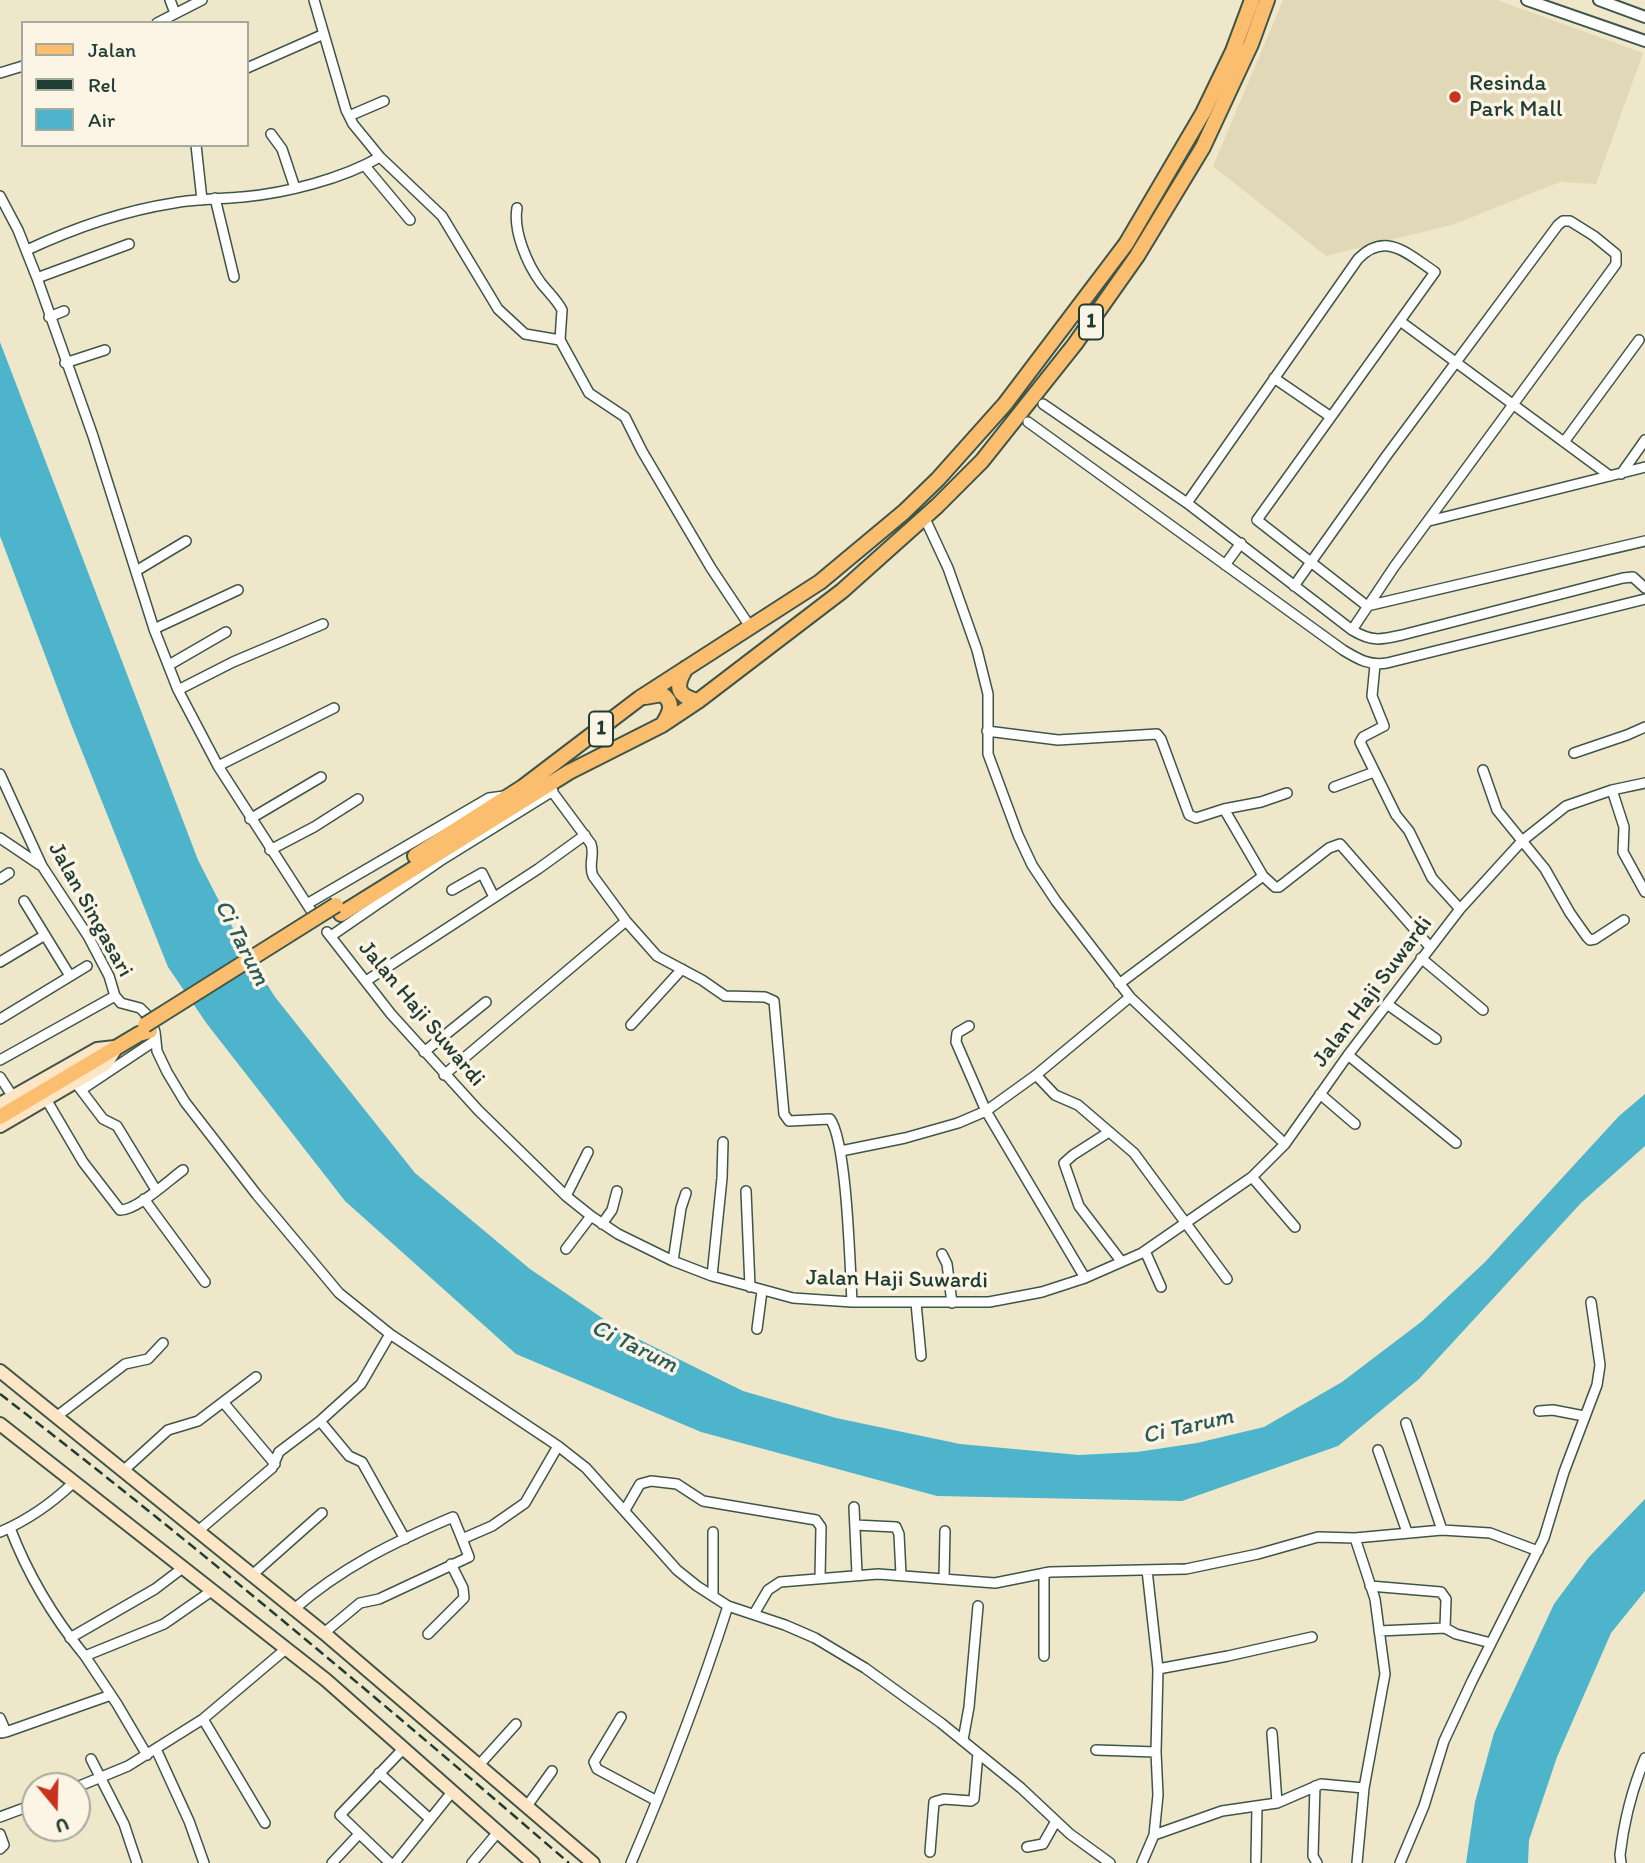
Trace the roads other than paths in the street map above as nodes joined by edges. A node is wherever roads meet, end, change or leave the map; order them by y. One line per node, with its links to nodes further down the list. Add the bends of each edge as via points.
1 (170, 0): 8 (street)
2 (202, 0): 8 (street)
3 (314, 0): 11 (street)
4 (1252, 0): 65 (main road, 1, via 1203,113 1149,210 1005,404 965,452 904,512 820,582)
5 (1267, 0): 74 (main road, 1, via 1203,147 1137,256 1034,399 937,506 842,590)
6 (1527, 0): 12 (street)
7 (1599, 0): 9 (street)
8 (175, 13): 10 (street)
9 (1645, 17)
10 (161, 21)
11 (324, 34): 14 (street); 17 (street)
12 (1645, 41)
13 (21, 67): 15 (street)
14 (248, 68)
15 (0, 73)
16 (384, 101): 17 (street)
17 (349, 116): 20 (street)
18 (271, 134): 22 (street, via 284,153)
19 (196, 147): 25 (street)
20 (380, 157): 21 (street); 36 (street, via 437,209 498,309 519,331)
21 (365, 166): 22 (street); 27 (street)
22 (295, 188): 24 (street)
23 (0, 196): 29 (street)
24 (215, 198): 25 (street); 30 (street)
25 (202, 200): 29 (street, via 135,210)
26 (517, 208): 36 (street, via 515,225 521,243 538,279 562,310)
27 (410, 220)
28 (129, 244): 31 (street)
29 (27, 250): 31 (street)
30 (234, 277)
31 (37, 278): 33 (street)
32 (64, 311): 33 (street)
33 (49, 317): 38 (street)
34 (1400, 321): 39 (street); 40 (street, via 1435,272 1395,246 1379,246 1358,259); 43 (street)
35 (1639, 340): 46 (street)
36 (560, 341): 65 (street, via 592,396 625,417 711,568)
37 (105, 350): 38 (street)
38 (65, 363): 58 (street)
39 (1457, 363): 42 (street); 42 (street, via 1558,225 1570,221 1594,236 1616,254 1616,264); 56 (street)
40 (1275, 378): 43 (street); 50 (street)
41 (1043, 404): 50 (street)
42 (1512, 404): 46 (street); 51 (street)
43 (1331, 417): 56 (street, via 1257,520)
44 (1028, 422): 57 (street)
45 (1645, 440): 48 (street)
46 (1564, 442): 49 (street)
47 (1645, 467): 48 (street)
48 (1621, 474): 49 (street)
49 (1610, 475): 51 (street)
50 (1187, 503): 55 (street)
51 (1429, 521): 63 (street)
52 (927, 523): 78 (street, via 948,568 985,677)
53 (186, 541): 58 (street)
54 (1645, 541): 63 (street)
55 (1241, 543): 57 (street); 59 (street)
56 (1312, 562): 59 (street); 63 (street)
57 (1225, 565): 70 (street, via 1343,650)
58 (136, 571): 66 (street)
59 (1294, 586): 67 (street)
60 (1645, 589): 67 (street, via 1633,577 1623,578 1385,639 1374,640)
61 (238, 590): 66 (street)
62 (1645, 599): 70 (street)
63 (1367, 607): 67 (street)
64 (323, 624): 72 (street)
65 (751, 628): 71 (main road, 1)
66 (155, 629): 69 (street)
67 (1352, 630)
68 (226, 632): 69 (street)
69 (169, 665): 72 (street)
70 (1375, 665): 82 (street, via 1372,696 1384,726 1360,739)
71 (686, 668): 73 (main road, 1); 74 (main road, via 679,679 681,692)
72 (178, 690): 80 (street)
73 (640, 698): 76 (main road, via 662,694 667,698 671,707); 90 (main road, 1)
74 (698, 701): 76 (main road, 1)
75 (334, 708): 80 (street)
76 (662, 725): 87 (main road, 1, via 583,764)
77 (1645, 727): 79 (street)
78 (987, 731): 92 (street, via 1058,740 1157,734 1189,816); 118 (street, via 988,754 1026,853)
79 (1574, 753)
80 (218, 766): 93 (street)
81 (1483, 770): 96 (street, via 1497,810)
82 (1374, 772): 86 (street); 107 (street, via 1432,878)
83 (0, 774): 98 (street, Jalan Singasari)
84 (321, 777): 93 (street)
85 (1645, 783): 88 (street, Jalan Haji Suwardi)
86 (1334, 786)
87 (551, 788): 94 (street); 106 (main road, 1); 117 (street, Jalan Haji Suwardi, via 329,934)
88 (1612, 790): 96 (street, Jalan Haji Suwardi, via 1566,806); 103 (street, via 1625,827 1623,852)
89 (1287, 793): 92 (street)
90 (511, 796): 97 (street, via 489,798 309,908); 106 (main road, 1)
91 (358, 799): 97 (street)
92 (1224, 809): 100 (street)
93 (250, 819): 97 (street)
94 (585, 835): 104 (street); 109 (street, via 592,848 591,873)
95 (0, 838): 98 (street)
96 (1522, 841): 107 (street, Jalan Haji Suwardi); 108 (street, via 1590,940)
97 (270, 850)
98 (42, 866): 119 (street, Jalan Singasari, via 88,936)
99 (9, 873): 101 (street)
100 (1263, 876): 111 (street, via 1279,887 1340,844); 118 (street)
101 (0, 879)
102 (452, 890): 104 (street, via 482,873)
103 (1645, 892)
104 (494, 897): 117 (street)
105 (24, 901): 110 (street)
106 (339, 909): 127 (main road, 1, bridge)
107 (1460, 909): 111 (street, Jalan Haji Suwardi)
108 (1623, 920)
109 (626, 921): 115 (street, via 652,952); 133 (street)
110 (45, 935): 112 (street); 116 (street)
111 (1430, 947): 113 (street, Jalan Haji Suwardi)
112 (1, 958)
113 (1421, 958): 122 (street, Jalan Haji Suwardi); 123 (street)
114 (87, 966): 116 (street)
115 (681, 969): 125 (street); 149 (street, via 725,996 774,1001 784,1114 789,1121 830,1119)
116 (70, 976): 124 (street)
117 (366, 981): 130 (street, Jalan Haji Suwardi)
118 (1119, 984): 120 (street)
119 (115, 996): 127 (street, Jalan Singasari, via 146,1013 153,1024); 132 (street)
120 (1130, 997): 134 (street); 148 (street)
121 (486, 1002): 130 (street)
122 (1387, 1004): 128 (street); 131 (street, Jalan Haji Suwardi)
123 (1483, 1010)
124 (0, 1019)
125 (631, 1025)
126 (969, 1026): 141 (street, via 957,1033 956,1042)
127 (149, 1036): 129 (main road, 1); 136 (street); 180 (street, Jalan Singasari, via 174,1086 207,1132 321,1273)
128 (1436, 1039)
129 (117, 1047): 136 (main road, 1); 138 (main road, via 97,1049)
130 (424, 1052): 133 (street, Jalan Haji Suwardi)
131 (1348, 1055): 137 (street, Jalan Haji Suwardi); 147 (street)
132 (0, 1060)
133 (444, 1075): 157 (street, Jalan Haji Suwardi)
134 (1036, 1075): 141 (street); 145 (street)
135 (0, 1077): 138 (street)
136 (77, 1081): 139 (main road); 142 (main road, 1); 153 (street, via 103,1119 117,1126)
137 (1320, 1094): 143 (street); 148 (street, Jalan Haji Suwardi)
138 (13, 1097): 140 (main road)
139 (46, 1099): 144 (main road); 158 (street, via 79,1155 120,1210)
140 (0, 1104)
141 (986, 1111): 149 (street, via 958,1123); 169 (street)
142 (0, 1116)
143 (1355, 1124)
144 (0, 1126)
145 (1109, 1132): 161 (street, via 1134,1153); 167 (street, via 1064,1163 1079,1206)
146 (723, 1142): 168 (street)
147 (1456, 1143)
148 (1285, 1144): 152 (street, Jalan Haji Suwardi)
149 (841, 1151): 175 (street)
150 (588, 1152): 157 (street)
151 (183, 1170): 153 (street)
152 (1252, 1177): 161 (street, Jalan Haji Suwardi); 162 (street)
153 (156, 1190): 158 (street)
154 (746, 1191): 172 (street)
155 (617, 1192): 160 (street)
156 (686, 1193): 166 (street)
157 (566, 1196): 159 (street, Jalan Haji Suwardi)
158 (144, 1199): 171 (street)
159 (591, 1216): 160 (street, Jalan Haji Suwardi); 163 (street)
160 (602, 1224): 166 (street, Jalan Haji Suwardi)
161 (1186, 1224): 164 (street, Jalan Haji Suwardi); 170 (street)
162 (1295, 1227)
163 (565, 1249)
164 (1145, 1251): 167 (street, Jalan Haji Suwardi); 173 (street)
165 (942, 1254): 178 (street)
166 (673, 1261): 168 (street, Jalan Haji Suwardi)
167 (1121, 1261): 169 (street, Jalan Haji Suwardi)
168 (712, 1276): 172 (street, Jalan Haji Suwardi)
169 (1085, 1278): 178 (street, Jalan Haji Suwardi, via 1018,1297)
170 (1227, 1279)
171 (205, 1282)
172 (750, 1287): 174 (street, Jalan Haji Suwardi)
173 (1161, 1287)
174 (762, 1290): 175 (street, Jalan Haji Suwardi, via 793,1298); 179 (street)
175 (852, 1302): 177 (street, Jalan Haji Suwardi)
176 (1591, 1302): 187 (street, via 1600,1374)
177 (916, 1303): 178 (street, Jalan Haji Suwardi); 182 (street)
178 (952, 1303)
179 (757, 1329)
180 (390, 1334): 189 (street, via 361,1384); 192 (street, Jalan Singasari)
181 (163, 1343): 188 (street, via 148,1359 125,1364)
182 (921, 1356)
183 (0, 1371): 188 (main road)
184 (256, 1377): 185 (street)
185 (223, 1402): 194 (street); 195 (street, via 198,1421 168,1430)
186 (1539, 1411): 187 (street)
187 (1584, 1416): 210 (street)
188 (56, 1417): 195 (main road)
189 (320, 1421): 194 (street, via 279,1452); 208 (street, via 349,1456 362,1462)
190 (1406, 1423): 202 (street)
191 (0, 1424): 196 (main road)
192 (558, 1446): 198 (street, Jalan Singasari); 209 (street, via 525,1503 492,1526)
193 (1378, 1450): 206 (street)
194 (275, 1464): 203 (street)
195 (123, 1471): 203 (main road)
196 (73, 1483): 201 (street, via 53,1502); 212 (main road)
197 (855, 1507): 200 (street)
198 (625, 1510): 218 (street, via 640,1484 651,1481 681,1486 704,1502 816,1520 821,1527); 222 (street, Jalan Singasari, via 677,1570)
199 (322, 1513): 217 (street)
200 (855, 1525): 215 (street); 216 (street, via 896,1527)
201 (5, 1530): 232 (street)
202 (1442, 1530): 206 (street); 210 (street, via 1490,1533)
203 (198, 1531): 217 (main road)
204 (945, 1531): 219 (street)
205 (713, 1532): 222 (street)
206 (1407, 1532): 207 (street)
207 (1355, 1538): 213 (street, via 1318,1538 1202,1568); 220 (street)
208 (405, 1539): 209 (street, via 453,1517); 225 (street, via 346,1569)
209 (462, 1539): 211 (street, via 469,1557)
210 (1538, 1551): 233 (street)
211 (451, 1564): 229 (street, via 379,1599 360,1603); 230 (street, via 464,1598)
212 (184, 1567): 221 (main road); 232 (street)
213 (1147, 1570): 214 (street); 237 (street)
214 (1044, 1573): 219 (street, via 995,1583); 236 (street)
215 (857, 1574): 216 (street); 218 (street)
216 (901, 1575): 219 (street)
217 (251, 1576): 225 (main road)
218 (820, 1578): 226 (street, via 774,1585)
219 (944, 1579)
220 (1370, 1586): 227 (street, via 1444,1593); 228 (street)
221 (213, 1590): 234 (main road); 235 (street, via 164,1624)
222 (713, 1596): 223 (street, Jalan Singasari)
223 (729, 1606): 226 (street, Jalan Singasari); 261 (street)
224 (978, 1606): 245 (street)
225 (293, 1610): 229 (main road)
226 (754, 1614): 245 (street, Jalan Singasari, via 815,1638)
227 (1445, 1628): 228 (street); 233 (street)
228 (1380, 1631): 259 (street, via 1384,1684)
229 (324, 1633): 253 (main road)
230 (428, 1634)
231 (1312, 1637): 237 (street)
232 (70, 1638): 235 (street)
233 (1491, 1643): 290 (street, via 1444,1741)
234 (287, 1648): 241 (street); 246 (main road)
235 (85, 1656): 238 (street)
236 (1044, 1657)
237 (1158, 1669): 249 (street)
238 (111, 1695): 243 (street); 248 (street)
239 (621, 1717): 261 (street, via 594,1762 597,1769)
240 (0, 1718): 243 (street)
241 (203, 1719): 248 (street); 269 (street)
242 (516, 1724): 253 (street)
243 (3, 1733)
244 (1272, 1733): 262 (street)
245 (963, 1740): 250 (street, Jalan Singasari)
246 (403, 1749): 255 (street); 260 (main road)
247 (1096, 1750): 249 (street)
248 (152, 1752): 256 (street); 279 (street, via 184,1811)
249 (1156, 1752): 273 (street)
250 (978, 1753): 268 (street, Jalan Singasari); 276 (street, via 974,1799 934,1802)
251 (1645, 1758): 291 (street, via 1629,1802)
252 (91, 1759): 256 (street)
253 (480, 1765): 263 (main road)
254 (552, 1771): 263 (street)
255 (379, 1773): 267 (street); 271 (street, via 340,1815)
256 (101, 1777): 257 (street); 278 (street)
257 (91, 1781)
258 (1315, 1786): 259 (street); 262 (street); 288 (street)
259 (1364, 1788): 289 (street)
260 (452, 1792): 267 (street); 270 (main road)
261 (657, 1801): 285 (street)
262 (1277, 1803): 264 (street)
263 (527, 1806): 284 (main road)
264 (1257, 1806): 273 (street, via 1206,1815); 277 (street)
265 (21, 1809): 266 (street)
266 (0, 1817)
267 (430, 1819): 281 (street)
268 (1056, 1821): 274 (street, via 1042,1844); 286 (street, Jalan Singasari)
269 (265, 1823)
270 (498, 1832): 282 (street); 283 (main road)
271 (359, 1833): 280 (street); 281 (street)
272 (0, 1834): 275 (street, via 4,1847)
273 (1154, 1835): 287 (street)
274 (1027, 1847)
275 (0, 1849)
276 (930, 1852)
277 (1256, 1861)
278 (137, 1863)
279 (204, 1863)
280 (333, 1863)
281 (393, 1863)
282 (472, 1863)
283 (533, 1863)
284 (593, 1863)
285 (631, 1863)
286 (1110, 1863)
287 (1142, 1863)
288 (1317, 1863)
289 (1357, 1863)
290 (1400, 1863)
291 (1621, 1863)

